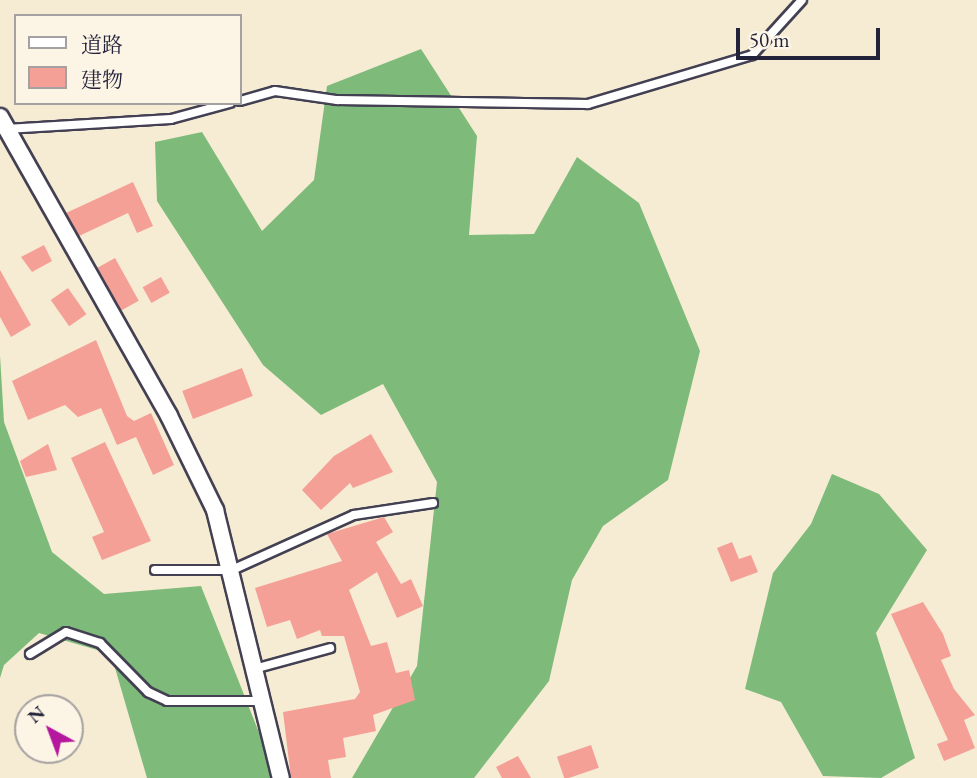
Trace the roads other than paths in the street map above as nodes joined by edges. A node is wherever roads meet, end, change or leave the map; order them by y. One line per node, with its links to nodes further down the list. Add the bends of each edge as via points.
1 (802, 0): 2 (lane, via 752,55 588,104 476,97 337,100 275,91)
2 (242, 100)
3 (223, 105): 4 (lane, via 171,119)
4 (3, 123): 7 (street, via 169,416 215,510)
5 (433, 503): 7 (lane, via 354,515)
6 (155, 570): 7 (lane)
7 (232, 570): 10 (street)
8 (330, 648): 10 (lane)
9 (30, 654): 11 (lane, via 66,632 100,643 148,692 167,701)
10 (254, 670): 11 (street)
11 (260, 701): 12 (street)
12 (281, 778)

